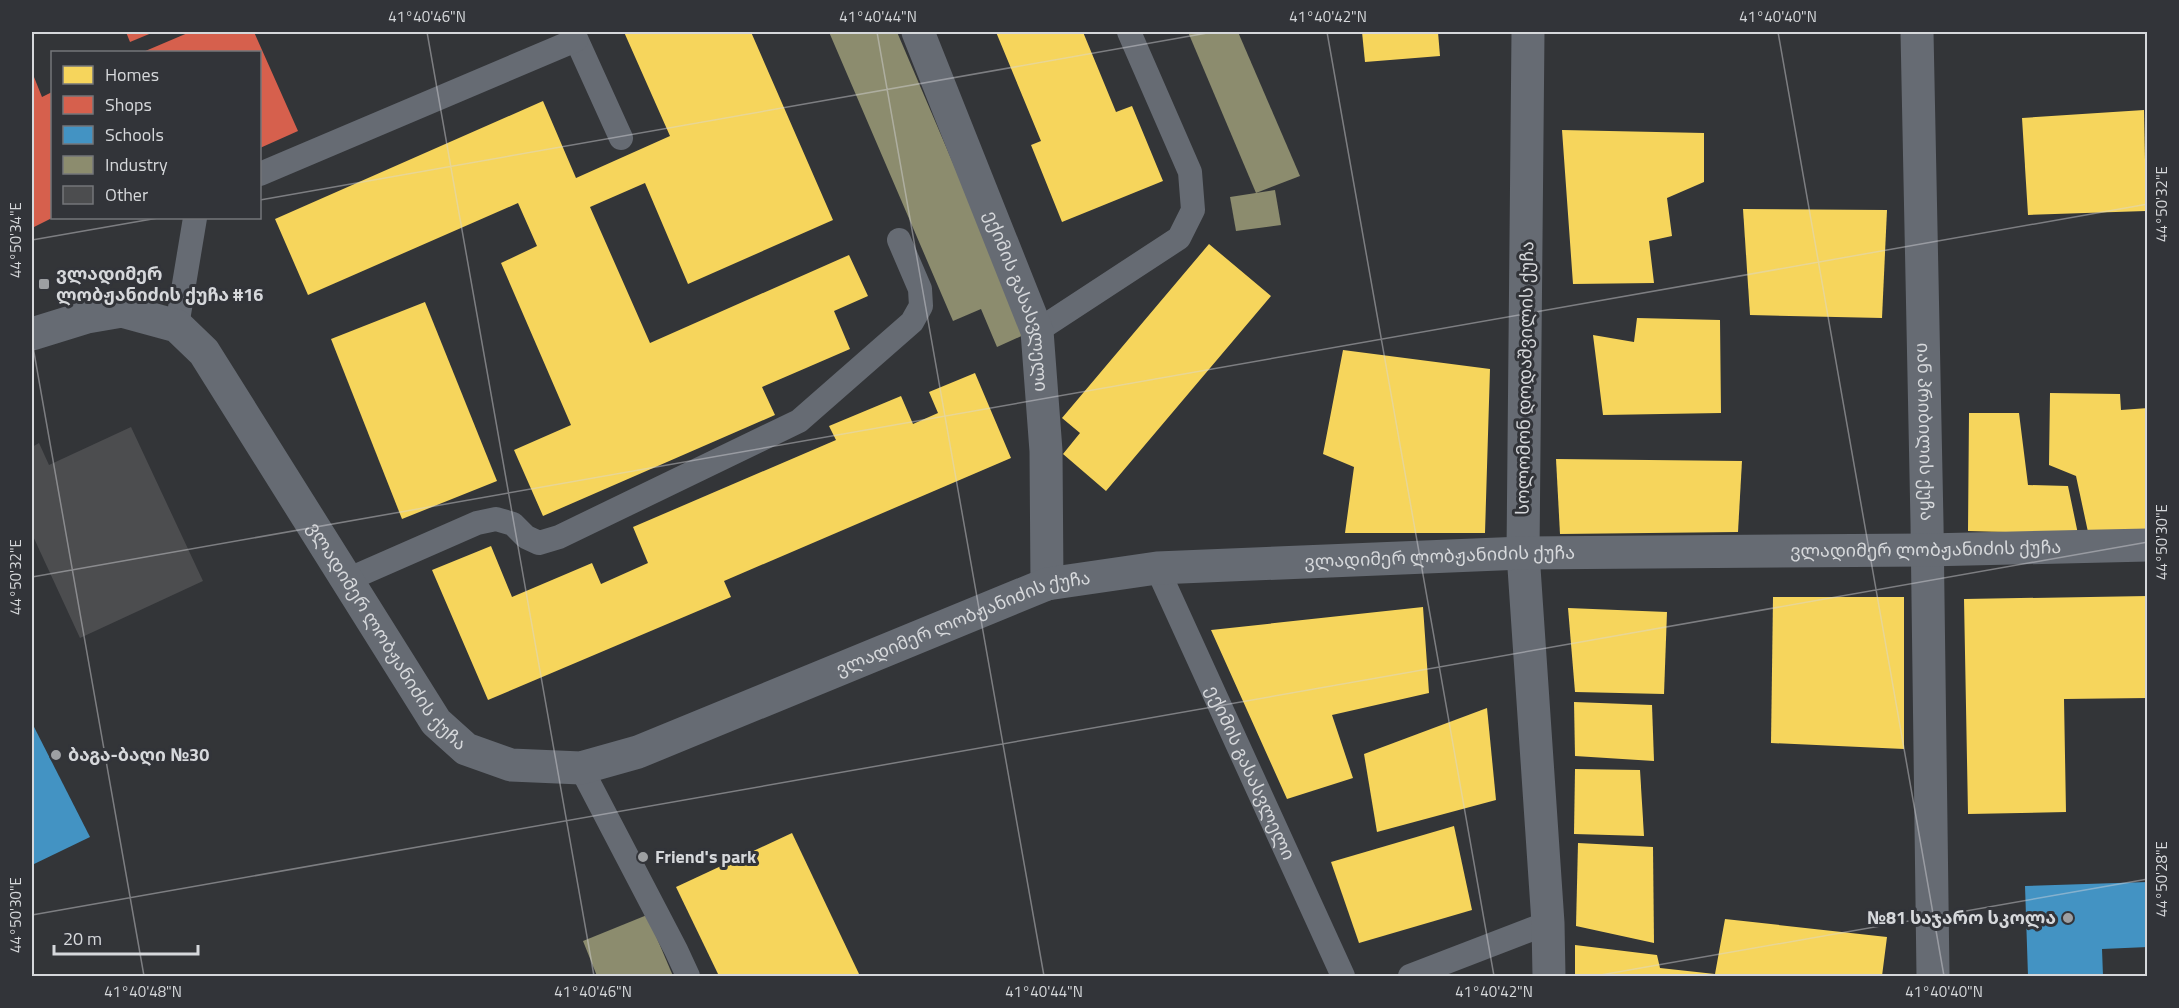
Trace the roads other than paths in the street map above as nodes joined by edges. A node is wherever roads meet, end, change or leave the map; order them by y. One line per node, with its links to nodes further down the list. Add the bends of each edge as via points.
1 (918, 32): 11 (street, ექიმის გასასვლელი)
2 (1129, 32): 11 (lane, via 1190,172 1193,210 1179,238)
3 (1528, 32): 15 (street, სოლომონ დოდაშვილის ქუჩა)
4 (1917, 32): 14 (street, იან პრიბილის ქუჩა)
5 (575, 36): 6 (lane); 7 (lane)
6 (621, 138)
7 (261, 174)
8 (195, 219): 10 (lane)
9 (899, 240): 17 (lane, via 920,289 921,306 912,322 799,421 559,537 539,543 513,524 496,519 477,523)
10 (177, 326): 12 (street, ვლადიმერ ლობჟანიძის ქუჩა, via 122,311); 17 (street, ვლადიმერ ლობჟანიძის ქუჩა, via 204,352)
11 (1037, 331): 18 (street, ექიმის გასასვლელი, via 1046,451)
12 (32, 334)
13 (2148, 545): 14 (street, ვლადიმერ ლობჟანიძის ქუჩა)
14 (1927, 550): 15 (street, ვლადიმერ ლობჟანიძის ქუჩა); 25 (street, იან პრიბილის ქუჩა)
15 (1523, 553): 16 (street, ვლადიმერ ლობჟანიძის ქუჩა); 20 (street, სოლომონ დოდაშვილის ქუჩა)
16 (1157, 568): 18 (street, ვლადიმერ ლობჟანიძის ქუჩა); 22 (lane, ექიმის გასასვლელი)
17 (347, 580): 19 (street, ვლადიმერ ლობჟანიძის ქუჩა, via 436,722 466,749 511,765)
18 (1047, 584): 19 (street, ვლადიმერ ლობჟანიძის ქუჩა, via 638,752)
19 (581, 768): 21 (lane)
20 (1548, 923): 23 (lane); 24 (street, სოლომონ დოდაშვილის ქუჩა)
21 (688, 976)
22 (1343, 976)
23 (1410, 976)
24 (1549, 976)
25 (1933, 976)

